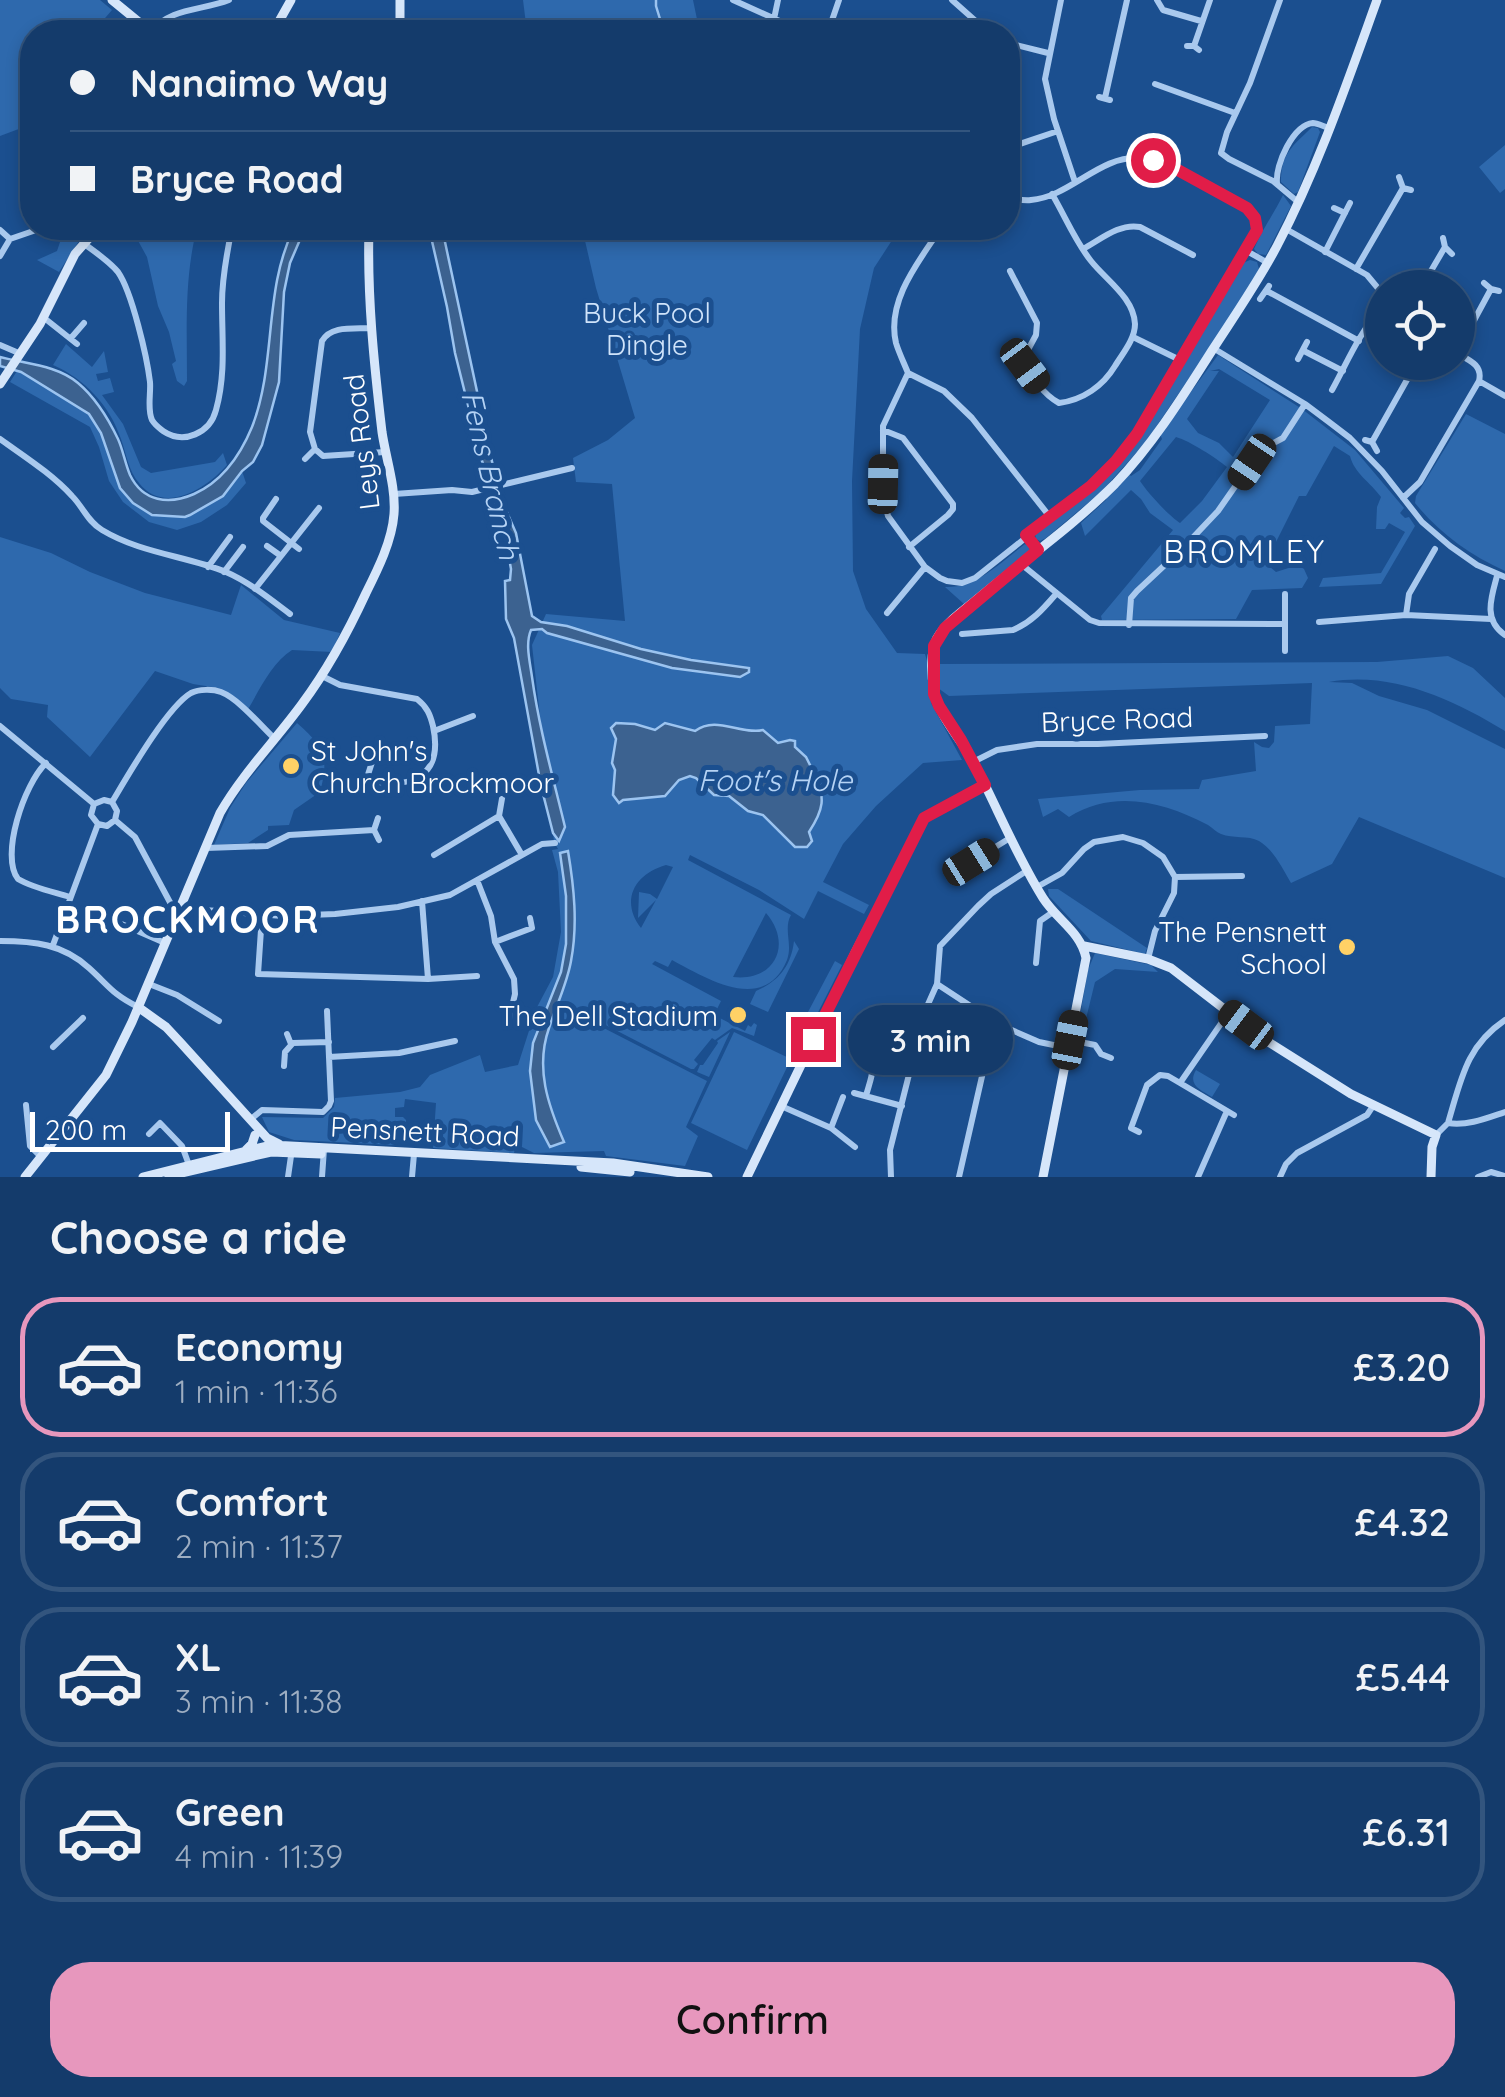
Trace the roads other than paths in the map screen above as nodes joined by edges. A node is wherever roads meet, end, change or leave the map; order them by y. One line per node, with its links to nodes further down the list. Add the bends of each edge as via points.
1 (112, 0): 13 (street)
2 (229, 0): 14 (street)
3 (733, 0): 12 (street)
4 (778, 0): 12 (street)
5 (952, 0): 15 (street)
6 (1060, 0): 19 (street)
7 (1128, 0): 21 (street)
8 (1157, 0): 16 (street, via 1163,10)
9 (1280, 0): 22 (street)
10 (1377, 0): 23 (street)
11 (1211, 1): 16 (street)
12 (774, 19)
13 (136, 20)
14 (163, 20)
15 (972, 20)
16 (1201, 21): 18 (street)
17 (1020, 46): 19 (street)
18 (1193, 47)
19 (1048, 53): 24 (street, via 1045,79)
20 (1156, 84): 22 (street)
21 (1105, 98)
22 (1236, 112): 28 (street, via 1221,153)
23 (1329, 128): 28 (street, via 1308,124 1296,136 1281,157); 31 (street)
24 (1058, 131): 25 (street); 27 (street)
25 (1020, 144)
26 (1399, 178): 53 (street, via 1407,189)
27 (1075, 182): 29 (street); 47 (street, via 1128,158 1165,164 1251,213 1257,230)
28 (1278, 184): 31 (street)
29 (1052, 194): 30 (street); 45 (street)
30 (1020, 199)
31 (1298, 202): 35 (street)
32 (1350, 204): 34 (street)
33 (1334, 208): 34 (street)
34 (1345, 213): 48 (street)
35 (1286, 229): 48 (street); 52 (street)
36 (0, 230): 38 (street)
37 (20, 236): 38 (street)
38 (10, 239): 50 (street)
39 (85, 240): 43 (street)
40 (230, 240): 43 (street, via 220,396 209,426 186,438 169,435 151,418 150,382 128,295 116,269)
41 (369, 240): 62 (street, Leys Road)
42 (934, 240): 75 (street, via 896,305 896,342)
43 (83, 243): 59 (street)
44 (1446, 246): 54 (street)
45 (1083, 249): 46 (street, via 1130,226); 64 (street, via 1128,304)
46 (1182, 250): 49 (street); 51 (street)
47 (1246, 250): 52 (street); 72 (street)
48 (1326, 252): 53 (street)
49 (1192, 255)
50 (0, 256)
51 (1176, 260)
52 (1268, 263): 68 (street)
53 (1356, 269): 56 (street)
54 (1432, 270)
55 (1010, 271): 64 (street, via 1037,323 1024,362 1059,403 1072,402 1108,378)
56 (1365, 274)
57 (1484, 283): 61 (street, via 1495,290)
58 (1260, 300): 65 (street, via 1268,289)
59 (43, 317): 60 (street, via 74,341); 70 (street)
60 (84, 323)
61 (1475, 324)
62 (371, 328): 84 (street, via 328,332 322,341 310,432); 86 (street, Leys Road)
63 (1365, 330): 65 (street)
64 (1133, 336): 72 (street)
65 (1358, 341): 74 (street)
66 (1308, 342): 69 (street)
67 (0, 345): 70 (street)
68 (1214, 348): 81 (street); 102 (street, via 1138,458)
69 (1304, 351): 71 (street); 74 (street)
70 (19, 357): 76 (street)
71 (1298, 358)
72 (1180, 360): 93 (street, via 1116,461)
73 (1475, 365): 78 (street)
74 (1343, 371): 79 (street)
75 (908, 373): 82 (street); 93 (street, via 964,410)
76 (3, 380)
77 (1407, 380): 85 (street, via 1369,441)
78 (1478, 381): 80 (street); 90 (street, via 1420,482)
79 (1332, 390)
80 (1505, 396)
81 (1306, 404): 90 (street, via 1350,438); 122 (street, via 1283,438 1257,455 1218,511 1137,591)
82 (883, 430): 99 (street, via 883,496); 99 (street, via 903,438 954,504)
83 (0, 439): 108 (street, via 58,482 98,528)
84 (315, 449): 86 (street, via 328,457); 87 (street)
85 (1377, 451)
86 (385, 452): 89 (street, Leys Road)
87 (305, 459)
88 (572, 468): 89 (street, via 472,492)
89 (394, 494): 128 (street, Leys Road, via 380,563)
90 (1403, 498): 110 (street, via 1450,546)
91 (276, 499): 96 (street, via 263,522)
92 (319, 508): 96 (street)
93 (1050, 517): 94 (street)
94 (1026, 535): 102 (street); 107 (street, via 962,583)
95 (230, 537): 108 (street)
96 (292, 544): 100 (street); 103 (street)
97 (267, 546): 103 (street)
98 (243, 547): 109 (street)
99 (909, 548): 107 (street)
100 (299, 549)
101 (1435, 549): 104 (street)
102 (1038, 550): 106 (street)
103 (281, 556): 111 (street)
104 (1430, 558): 105 (street); 116 (street, via 1409,594)
105 (1441, 563)
106 (1021, 564): 112 (street); 135 (street, via 935,641 933,688)
107 (925, 566): 115 (street)
108 (208, 567): 109 (street)
109 (224, 572): 111 (street)
110 (1501, 576): 117 (street, via 1490,602)
111 (255, 588): 114 (street)
112 (1056, 594): 122 (street, via 1090,620); 123 (street, via 1031,622)
113 (1285, 594): 121 (street)
114 (287, 609)
115 (888, 613)
116 (1406, 615): 117 (street); 119 (street)
117 (1492, 619): 126 (street)
118 (979, 621): 123 (street)
119 (1332, 621): 120 (street); 125 (street)
120 (1319, 622)
121 (1286, 624): 122 (street); 127 (street)
122 (1129, 625)
123 (981, 633): 124 (street)
124 (962, 634)
125 (1331, 635)
126 (1505, 635)
127 (1285, 652)
128 (322, 676): 131 (street, via 418,699); 133 (street, Leys Road)
129 (473, 716): 131 (street)
130 (0, 726): 136 (street)
131 (434, 731): 137 (street, via 435,752 424,774 404,783)
132 (1265, 736): 135 (street, Bryce Road, via 1037,744 997,750)
133 (275, 739): 141 (street, via 228,696 198,690 162,724); 153 (street, Leys Road, via 236,786)
134 (376, 750): 137 (street)
135 (973, 762): 138 (street)
136 (46, 763): 142 (street); 148 (street, via 27,784)
137 (366, 778): 140 (street)
138 (985, 785): 149 (street); 205 (street, via 924,818)
139 (504, 786): 143 (street)
140 (362, 793)
141 (112, 802): 142 (street); 145 (street)
142 (94, 804): 146 (street)
143 (499, 816): 154 (street); 155 (street)
144 (378, 818): 147 (street)
145 (115, 820): 146 (street); 164 (street, via 135,837)
146 (98, 824): 162 (street)
147 (374, 830): 150 (street); 153 (street)
148 (4, 836)
149 (1010, 838): 156 (street); 157 (street)
150 (379, 840)
151 (554, 843): 154 (street)
152 (2, 846): 162 (street, via 15,878)
153 (204, 848): 164 (street, Leys Road)
154 (522, 855): 160 (street)
155 (434, 856)
156 (971, 862)
157 (1028, 870): 161 (street); 181 (street, via 991,894 943,942)
158 (1242, 876): 159 (street)
159 (1175, 877): 161 (street, via 1163,858 1122,837 1094,842); 176 (street)
160 (477, 880): 163 (street); 173 (street)
161 (1037, 887): 165 (street)
162 (70, 897): 174 (street)
163 (422, 901): 166 (street, via 335,914); 179 (street)
164 (179, 908): 166 (street); 172 (street, Leys Road)
165 (1053, 912): 175 (street); 177 (street, via 1040,921)
166 (262, 915): 179 (street, via 258,974)
167 (530, 918): 170 (street)
168 (110, 919): 172 (street)
169 (545, 925): 170 (street)
170 (532, 928): 173 (street)
171 (0, 941): 174 (street)
172 (165, 942): 180 (street, Leys Road)
173 (495, 942): 188 (street, via 514,979)
174 (53, 945): 182 (street)
175 (1084, 946): 176 (street); 194 (street)
176 (1148, 959): 184 (street, via 1171,968)
177 (1036, 963)
178 (477, 976): 179 (street)
179 (428, 979)
180 (148, 984): 182 (street, Leys Road); 187 (street)
181 (936, 984): 189 (street); 206 (street)
182 (138, 1007): 209 (street); 221 (street, Leys Road, via 106,1075)
183 (327, 1012): 192 (street)
184 (1229, 1012): 200 (street); 207 (street)
185 (83, 1018): 195 (street)
186 (1505, 1020): 210 (street, via 1470,1056)
187 (219, 1021)
188 (508, 1024)
189 (998, 1024): 194 (street, via 1039,1042); 236 (street)
190 (287, 1034): 193 (street)
191 (455, 1041): 197 (street)
192 (329, 1042): 193 (street); 197 (street)
193 (291, 1044): 199 (street)
194 (1069, 1044): 198 (street, via 1095,1045); 237 (street)
195 (53, 1046)
196 (864, 1053): 202 (street, via 874,1068)
197 (329, 1057): 209 (street, via 331,1100 323,1112 262,1110)
198 (1111, 1058)
199 (284, 1066)
200 (1180, 1083): 212 (street, via 1164,1075 1152,1080 1131,1128); 238 (street, via 1230,1113)
201 (854, 1093): 202 (street)
202 (866, 1096): 206 (street)
203 (842, 1097): 211 (street)
204 (26, 1106): 221 (street, via 30,1146)
205 (781, 1106): 211 (street); 234 (street)
206 (902, 1106): 235 (street, via 890,1150)
207 (1373, 1106): 215 (street); 239 (street, via 1368,1115 1297,1153)
208 (1505, 1112): 210 (street)
209 (251, 1119): 214 (street)
210 (1448, 1123): 215 (street)
211 (831, 1128): 216 (street)
212 (1139, 1132)
213 (149, 1134): 223 (street, via 160,1123 182,1146)
214 (259, 1134): 217 (street); 218 (street, via 265,1139); 220 (street)
215 (1436, 1136): 224 (street)
216 (855, 1147)
217 (289, 1148): 218 (street, Pensnett Road); 219 (street, Pensnett Road); 229 (street, Pensnett Road)
218 (262, 1151): 220 (street, Pensnett Road); 223 (street, Pensnett Road)
219 (324, 1151): 222 (street, Pensnett Road); 222 (street, Pensnett Road); 230 (street)
220 (244, 1152): 223 (street, Pensnett Road)
221 (42, 1157): 226 (street, Leys Road)
222 (413, 1157): 231 (street); 232 (street, Pensnett Road); 233 (street, Pensnett Road, via 613,1163)
223 (190, 1168): 227 (street, Pensnett Road); 228 (street, Pensnett Road)
224 (1434, 1176)
225 (1505, 1176): 240 (street)
226 (26, 1177)
227 (143, 1177)
228 (166, 1177)
229 (288, 1177)
230 (322, 1177)
231 (412, 1177)
232 (671, 1177)
233 (708, 1177)
234 (748, 1177)
235 (891, 1177)
236 (959, 1177)
237 (1043, 1177)
238 (1198, 1177)
239 (1280, 1177)
240 (1478, 1177)

